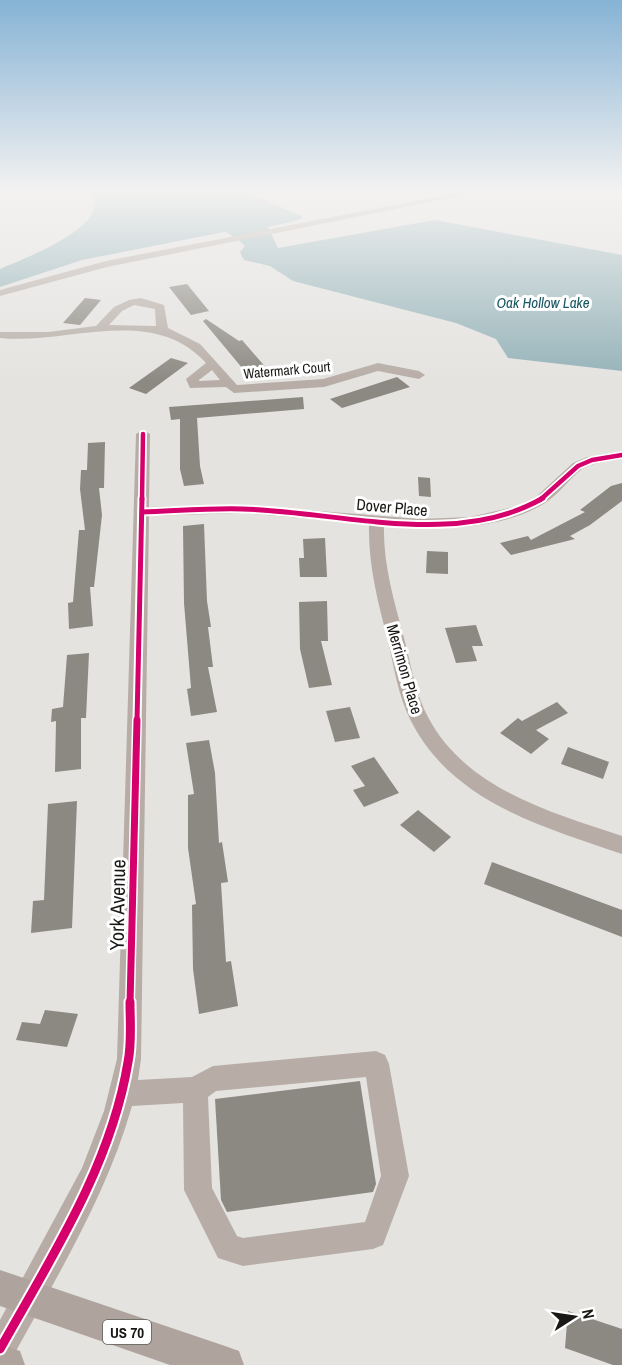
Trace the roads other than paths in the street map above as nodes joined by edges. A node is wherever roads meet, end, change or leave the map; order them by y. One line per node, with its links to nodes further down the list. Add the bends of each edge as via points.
1 (159, 255): 2 (street, via 79,270)
2 (0, 294)
3 (162, 329): 4 (street, Watermark Court, via 134,326); 4 (street, via 160,307 139,300 114,311); 6 (street, Watermark Court, via 189,341)
4 (99, 330): 5 (street, Watermark Court, via 39,338)
5 (0, 335)
6 (212, 364): 8 (street, Watermark Court); 8 (street, via 192,379 194,385)
7 (419, 375): 8 (street, Watermark Court, via 378,367 324,383 234,389)
8 (229, 383)
9 (143, 434): 11 (street, York Avenue)
10 (622, 455): 12 (street, Dover Place, via 578,466 542,499 500,516 442,524)
11 (142, 512): 12 (street, Dover Place, via 243,509); 15 (street, York Avenue, via 129,1059)
12 (377, 520): 13 (street, Merrimon Place, via 378,571 410,697 435,747 455,768 488,792 526,810)
13 (622, 844)
14 (195, 1090): 14 (street, via 198,1190 228,1248 243,1252 373,1235 394,1176 376,1064 213,1079); 15 (street)
15 (122, 1094): 16 (street, York Avenue, via 105,1147 74,1213)
16 (14, 1293): 17 (street, York Avenue); 20 (main road, US 70)
17 (0, 1349)
18 (0, 1363): 19 (main road)
19 (6, 1365)
20 (225, 1365)

